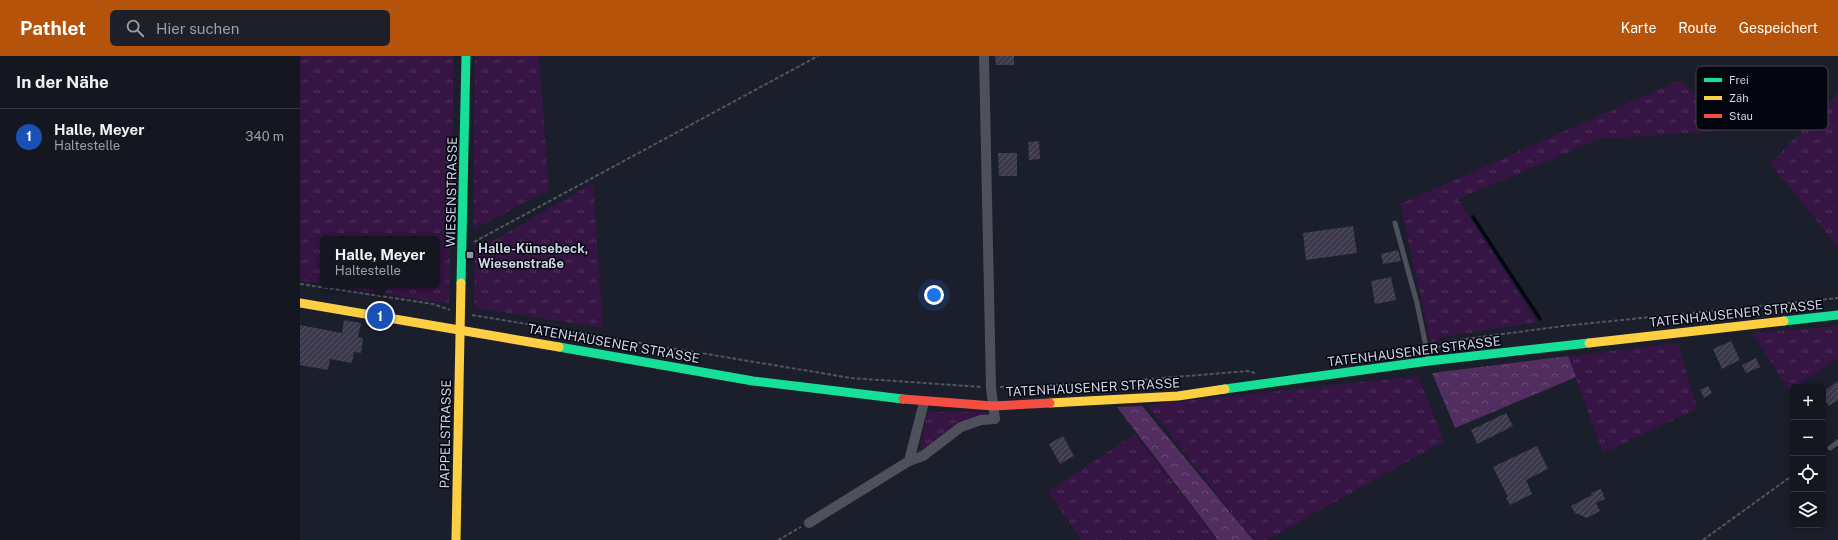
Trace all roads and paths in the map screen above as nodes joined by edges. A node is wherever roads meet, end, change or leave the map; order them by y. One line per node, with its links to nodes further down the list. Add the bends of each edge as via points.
1 (466, 56): 5 (street, WIESENSTRASSE)
2 (818, 56): 5 (path, via 471,243)
3 (984, 56): 16 (street, TATENHAUSENER STRASSE)
4 (1395, 223): 14 (lane, via 1417,303)
5 (463, 244): 11 (street, WIESENSTRASSE)
6 (300, 284): 7 (path)
7 (320, 287)
8 (327, 288): 11 (path, via 433,304)
9 (1838, 298): 14 (path, via 1564,326 1451,341)
10 (300, 303): 13 (street, TATENHAUSENER STRASSE)
11 (461, 313): 13 (street, WIESENSTRASSE); 16 (path, via 851,378)
12 (1838, 315): 14 (street, TATENHAUSENER STRASSE)
13 (460, 329): 17 (street, TATENHAUSENER STRASSE, via 753,381); 24 (street, PAPPELSTRASSE)
14 (1428, 357): 18 (street, TATENHAUSENER STRASSE, via 1178,396)
15 (1261, 374): 16 (path, via 1248,372)
16 (990, 388): 18 (street, TATENHAUSENER STRASSE)
17 (924, 402): 18 (street, TATENHAUSENER STRASSE); 21 (street)
18 (993, 406): 21 (street, TATENHAUSENER STRASSE, via 995,420 982,420 961,427 923,456)
19 (1838, 442): 20 (lane)
20 (1830, 448)
21 (909, 461): 23 (street, TATENHAUSENER STRASSE)
22 (1790, 477): 26 (path)
23 (809, 523): 25 (path)
24 (456, 540)
25 (778, 540)
26 (1703, 540)

